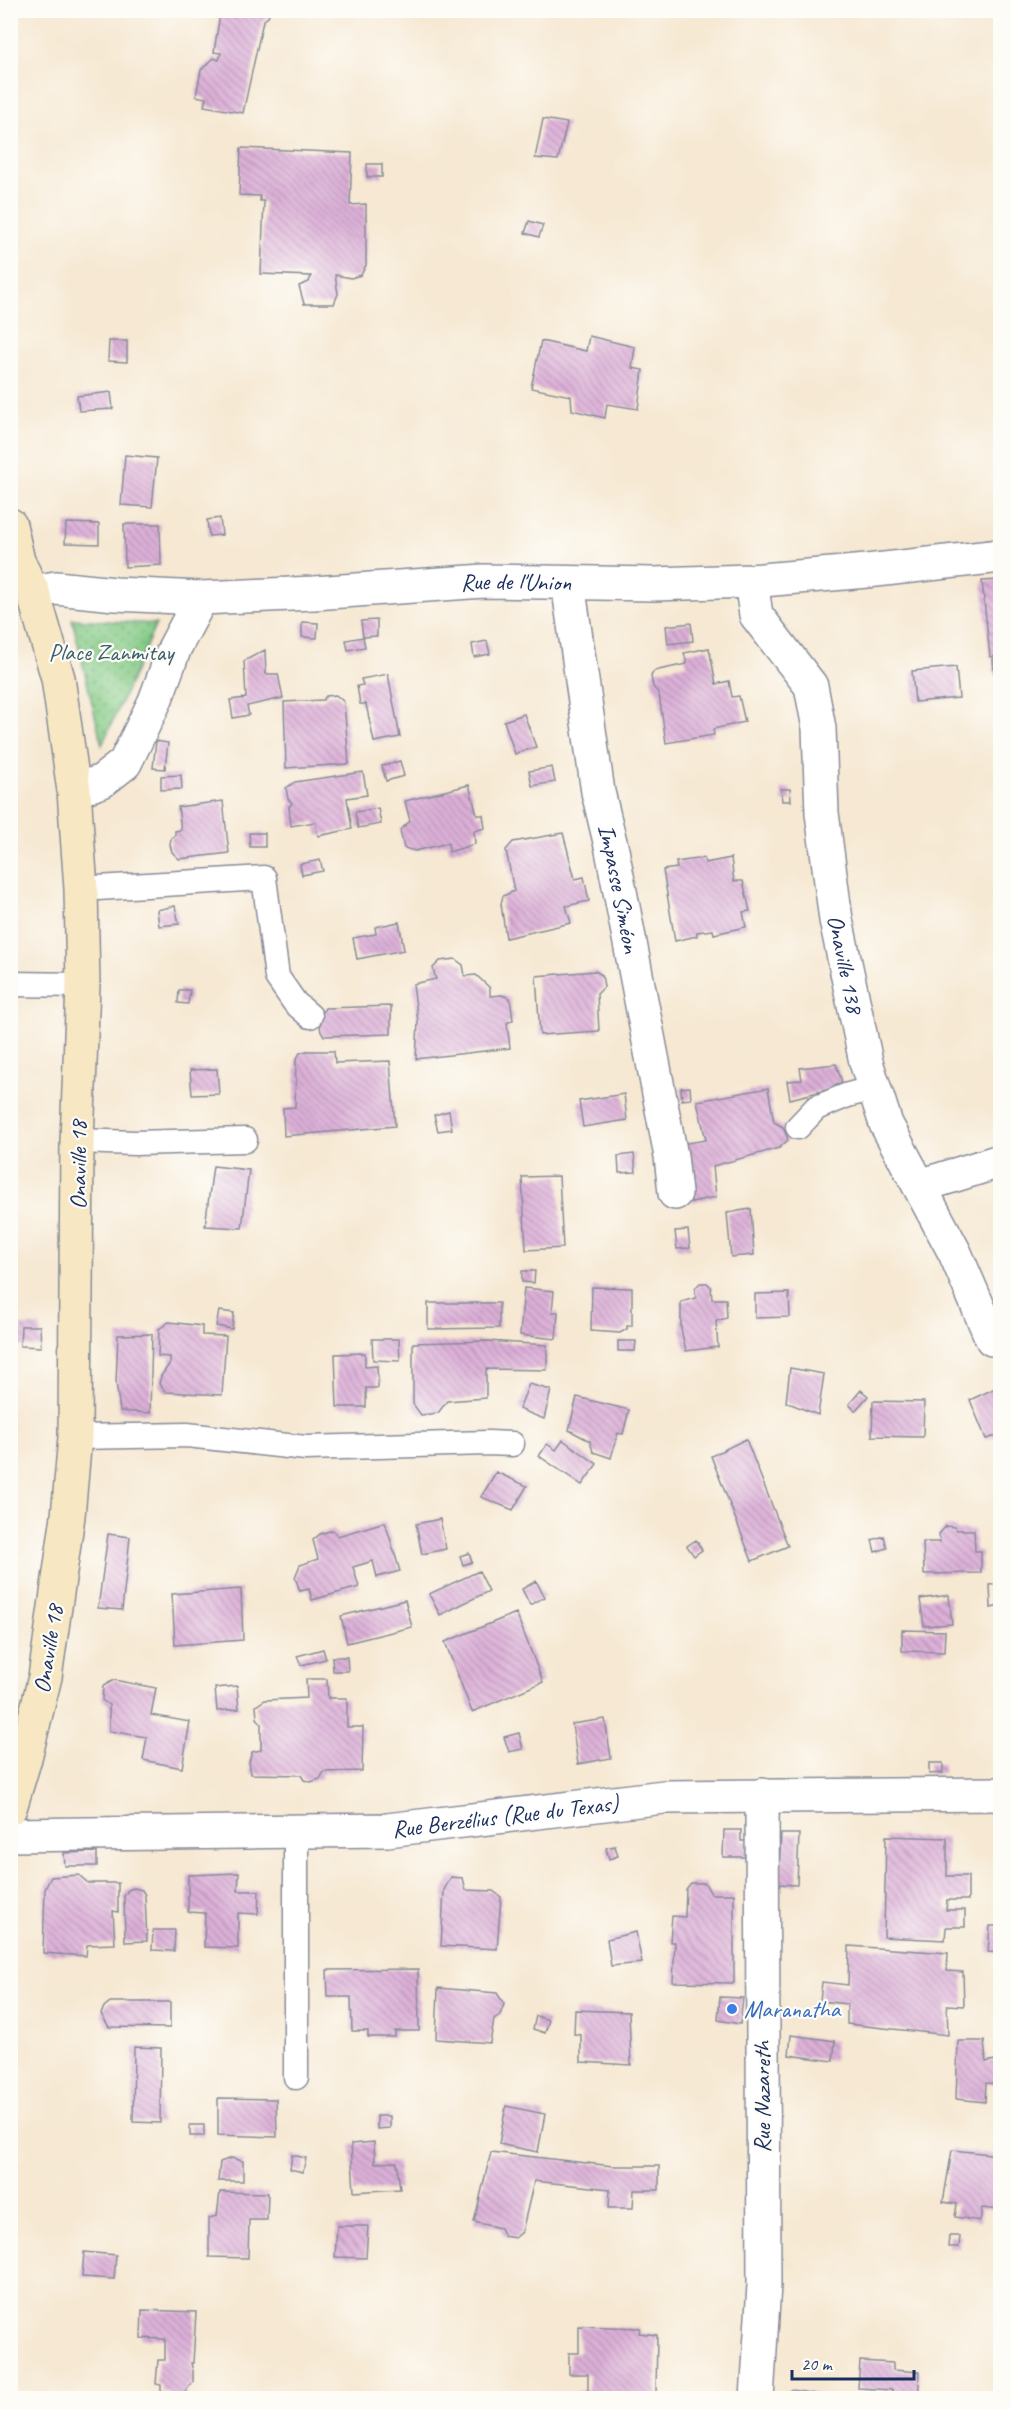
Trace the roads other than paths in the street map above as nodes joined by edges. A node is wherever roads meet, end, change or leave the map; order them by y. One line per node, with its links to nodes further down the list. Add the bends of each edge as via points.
1 (10, 525): 3 (street, Onaville 18)
2 (1000, 556): 4 (street, Rue de l'Union)
3 (14, 561): 6 (street, Onaville 18)
4 (751, 581): 5 (street, Rue de l'Union); 13 (street, Onaville 138, via 756,615 811,686 819,728 822,813 836,920)
5 (568, 583): 7 (street, Rue de l'Union, via 484,581); 19 (street, Impasse Siméon, via 598,792 652,1057)
6 (33, 592): 7 (street, Rue de l'Union, via 56,588); 8 (street, Onaville 18, via 58,678)
7 (201, 598): 8 (street, via 125,763 102,781)
8 (74, 790): 9 (street, Onaville 18)
9 (81, 889): 11 (street, Onaville 18); 12 (lane, via 264,878 277,977 295,1003)
10 (10, 984): 11 (lane)
11 (82, 985): 16 (street, Onaville 18)
12 (310, 1016)
13 (875, 1088): 14 (lane, via 816,1108); 18 (street, Onaville 138, via 886,1124)
14 (798, 1127)
15 (245, 1140): 16 (lane)
16 (77, 1141): 21 (street, Onaville 18)
17 (1000, 1161): 18 (street)
18 (920, 1186): 20 (street, Onaville 138)
19 (675, 1193)
20 (996, 1339)
21 (75, 1437): 22 (lane, via 187,1435 306,1448); 25 (street, Onaville 18, via 45,1677)
22 (512, 1444)
23 (1000, 1794): 24 (street, Rue Berzélius (Rue du Texas))
24 (762, 1795): 26 (street, Rue Berzélius (Rue du Texas), via 664,1797 387,1830); 29 (street, Rue Nazareth, via 764,2285)
25 (10, 1808)
26 (296, 1832): 27 (street, Rue Berzélius (Rue du Texas)); 28 (lane)
27 (10, 1835)
28 (296, 2077)
29 (757, 2398)

